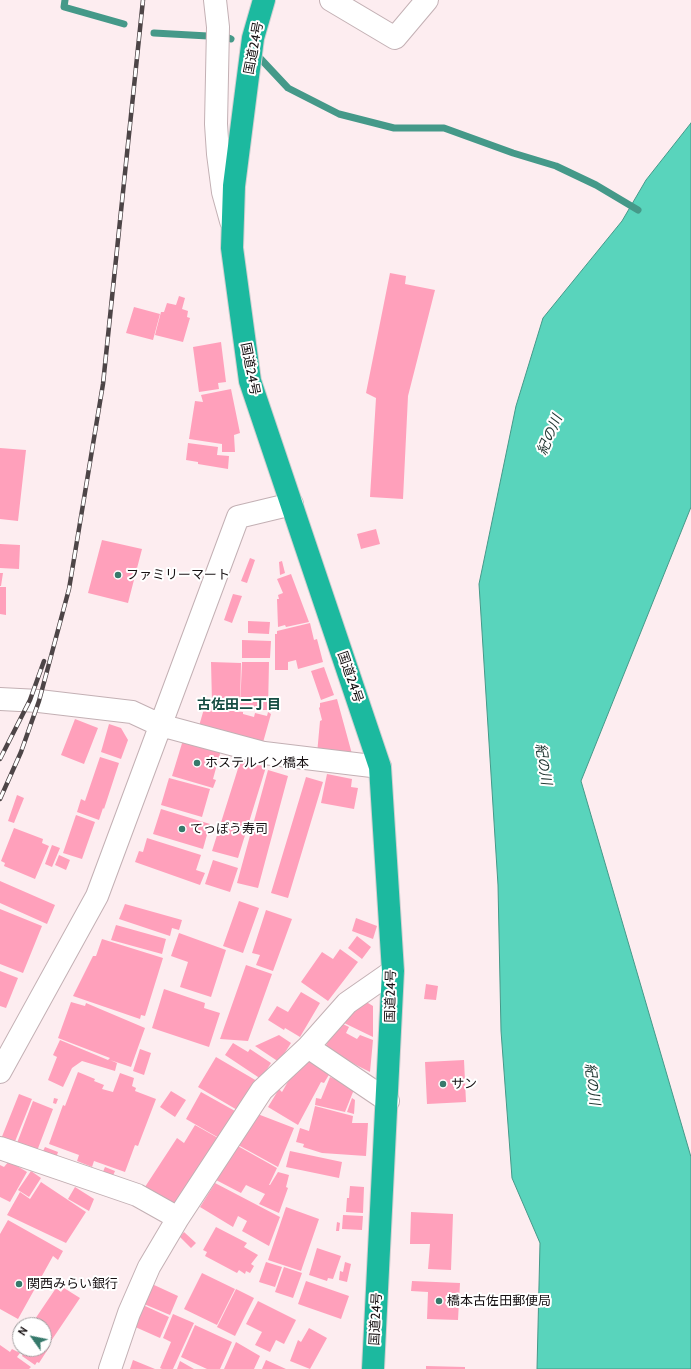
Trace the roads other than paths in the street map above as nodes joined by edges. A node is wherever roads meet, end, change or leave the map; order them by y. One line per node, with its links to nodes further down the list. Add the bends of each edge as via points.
1 (215, 0): 5 (street, via 218,27 216,124 223,192)
2 (264, 0): 5 (highway, 国道24号, via 254,38 247,84 234,186)
3 (427, 0): 4 (street, via 395,38)
4 (335, 1)
5 (233, 226): 6 (highway, 国道24号, via 234,276 250,382)
6 (292, 504): 8 (street, via 238,517); 9 (highway, 国道24号)
7 (0, 699): 8 (street, via 132,712)
8 (160, 725): 9 (street, via 264,753); 12 (street, via 97,896)
9 (380, 766): 10 (highway, 国道24号)
10 (393, 971): 11 (street, via 347,1003); 13 (highway, 国道24号)
11 (308, 1046): 13 (street); 15 (street, via 262,1090)
12 (0, 1072)
13 (388, 1101): 17 (highway, 国道24号)
14 (0, 1148): 15 (street, via 137,1195)
15 (178, 1218): 16 (street, via 149,1267 129,1313)
16 (110, 1369)
17 (374, 1369)

